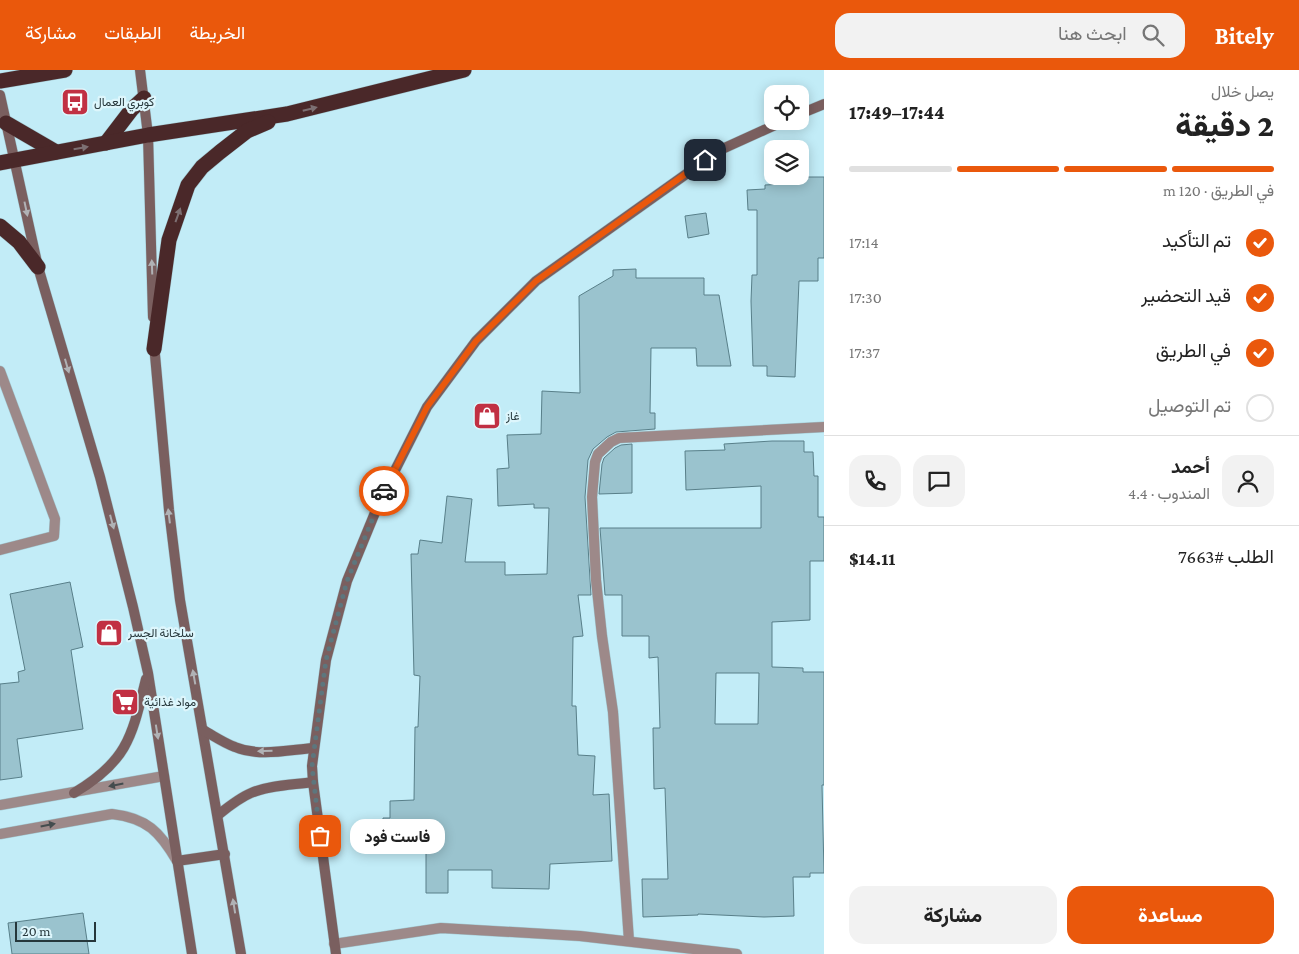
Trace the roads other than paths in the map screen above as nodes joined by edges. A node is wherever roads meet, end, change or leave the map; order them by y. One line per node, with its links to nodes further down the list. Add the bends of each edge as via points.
1 (65, 70): 4 (highway)
2 (140, 70): 6 (main road)
3 (464, 70): 9 (highway, one-way to 3)
4 (0, 81)
5 (0, 95): 10 (main road)
6 (144, 98): 12 (main road); 13 (highway)
7 (824, 104): 8 (main road)
8 (809, 110)
9 (287, 114): 12 (highway); 19 (highway, one-way to 9, via 168,240 188,185 202,167 248,131)
10 (6, 123): 14 (highway); 15 (main road)
11 (764, 130): 25 (main road, via 720,150 536,281 471,348 427,407 381,498 347,581 326,660)
12 (148, 135): 13 (highway); 19 (main road, one-way to 12)
13 (106, 143): 14 (highway, one-way to 13)
14 (56, 152): 15 (highway)
15 (16, 161): 16 (highway); 18 (main road, one-way to 18)
16 (0, 163)
17 (0, 226): 18 (highway, via 19,242)
18 (38, 267): 23 (main road, one-way to 23, via 116,537)
19 (154, 349): 24 (main road, one-way to 19, via 180,600)
20 (0, 371): 22 (street, via 55,519 54,536)
21 (824, 427): 34 (street, via 619,438 598,454 592,497 596,580 612,712)
22 (0, 550)
23 (148, 673): 26 (main road, one-way to 26); 28 (main road, via 135,725 125,747 111,766)
24 (203, 730): 25 (main road, one-way to 24, via 248,751); 30 (main road)
25 (314, 748): 27 (main road)
26 (164, 776): 28 (street, one-way to 28); 33 (main road)
27 (313, 782): 30 (main road, via 251,793); 35 (main road)
28 (74, 793): 29 (street)
29 (0, 805)
30 (218, 815): 32 (main road)
31 (0, 834): 33 (street, one-way to 33, via 112,814 127,816 154,830)
32 (225, 854): 33 (main road); 37 (main road, one-way to 32)
33 (177, 861): 36 (main road)
34 (629, 941): 35 (street, via 441,928); 38 (street)
35 (335, 949)
36 (192, 954)
37 (242, 954)
38 (738, 954)

